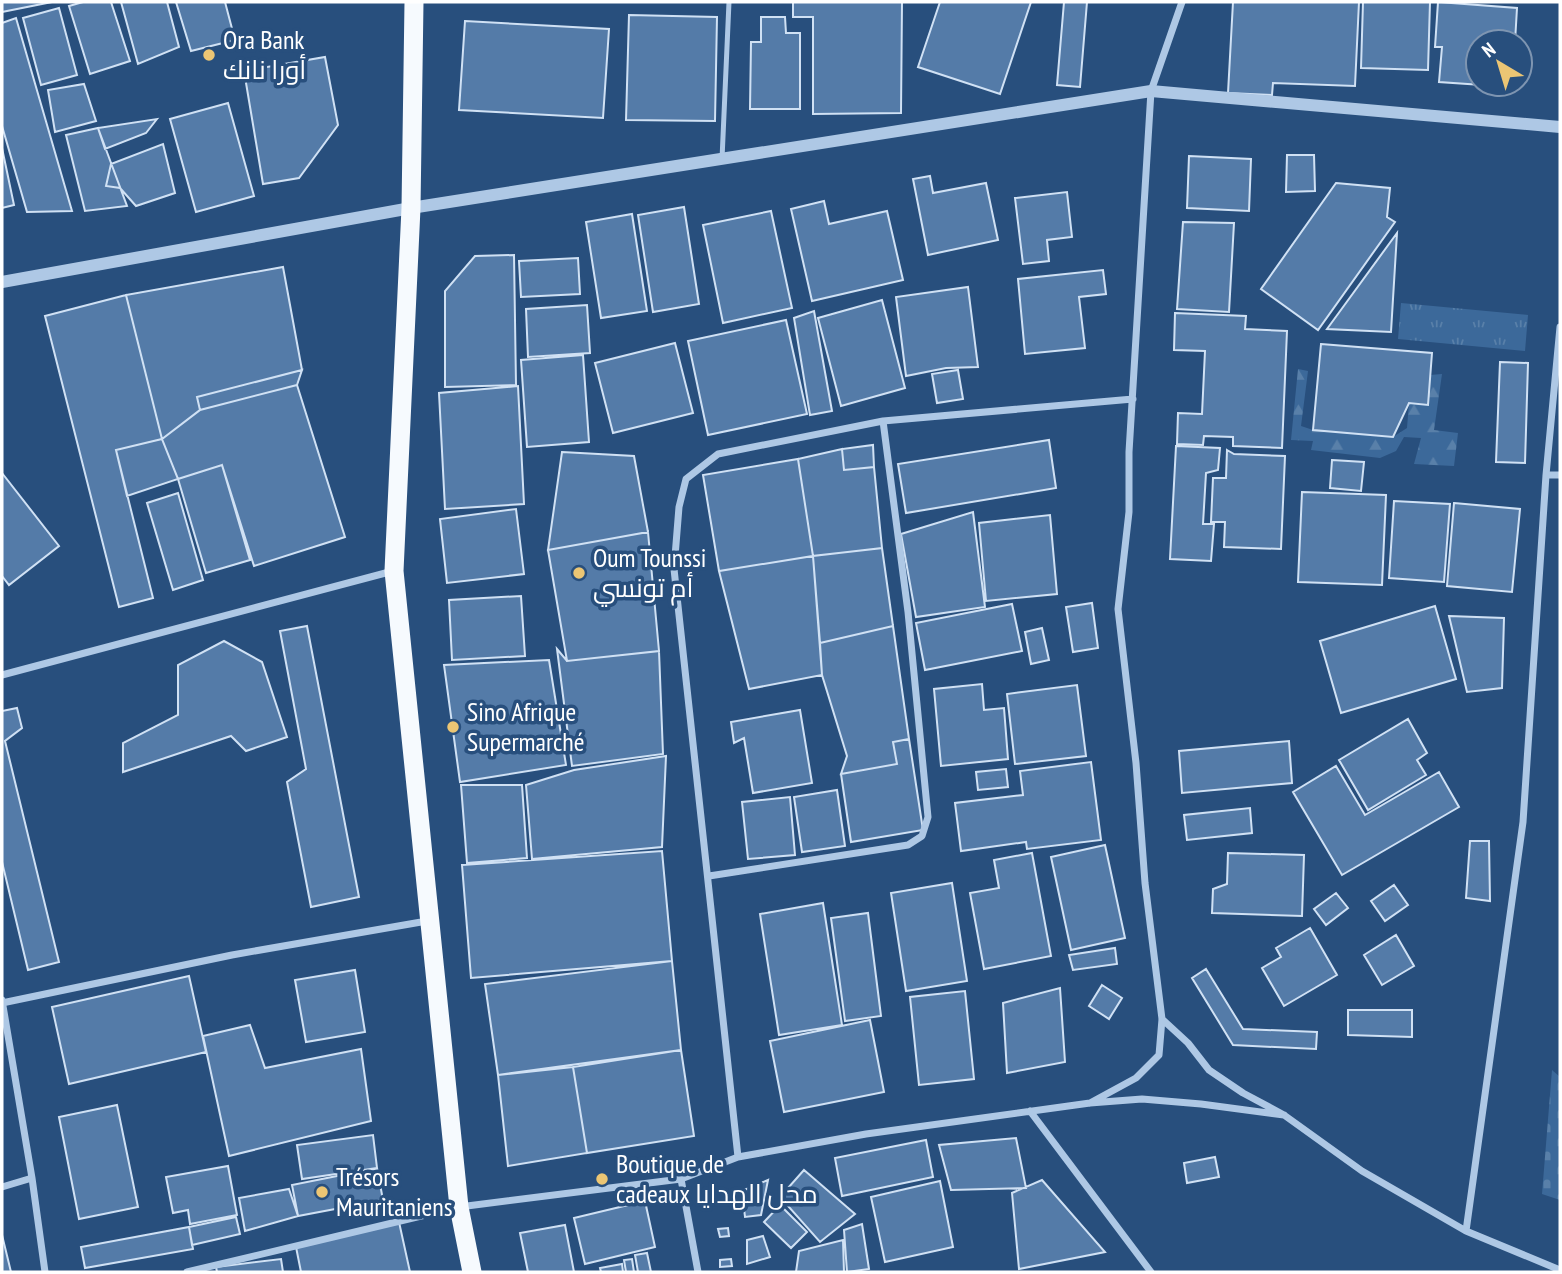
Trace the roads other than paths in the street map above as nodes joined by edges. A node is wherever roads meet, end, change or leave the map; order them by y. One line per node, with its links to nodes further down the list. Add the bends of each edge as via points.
1 (414, 2): 7 (highway)
2 (729, 2): 6 (lane)
3 (1182, 2): 4 (street)
4 (1151, 91): 5 (street); 6 (street); 10 (street)
5 (1560, 127)
6 (723, 159): 7 (street)
7 (411, 208): 8 (street); 14 (highway)
8 (2, 282)
9 (1560, 327): 12 (street)
10 (1133, 399): 11 (street); 19 (street, via 1129,512 1118,609)
11 (883, 421): 16 (street, via 718,454 686,479 674,569); 16 (street, via 928,817 922,836 908,845)
12 (1546, 475): 13 (street); 28 (street, via 1523,822)
13 (1560, 475)
14 (394, 571): 15 (street); 17 (highway)
15 (2, 675)
16 (709, 876): 23 (street)
17 (430, 920): 18 (street); 27 (highway)
18 (2, 1001): 24 (street)
19 (1162, 1018): 20 (street, via 1159,1055 1136,1078); 22 (street, via 1209,1070)
20 (1090, 1103): 21 (street); 22 (street, via 1142,1099)
21 (1030, 1111): 23 (street); 34 (street)
22 (1284, 1115): 28 (street, via 1362,1171)
23 (737, 1157): 25 (street)
24 (32, 1178): 26 (street); 30 (street)
25 (681, 1179): 27 (street); 33 (street)
26 (2, 1187)
27 (459, 1207): 31 (street); 32 (highway)
28 (1466, 1231): 29 (street)
29 (1560, 1270)
30 (45, 1272)
31 (187, 1272)
32 (472, 1272)
33 (698, 1272)
34 (1151, 1272)

